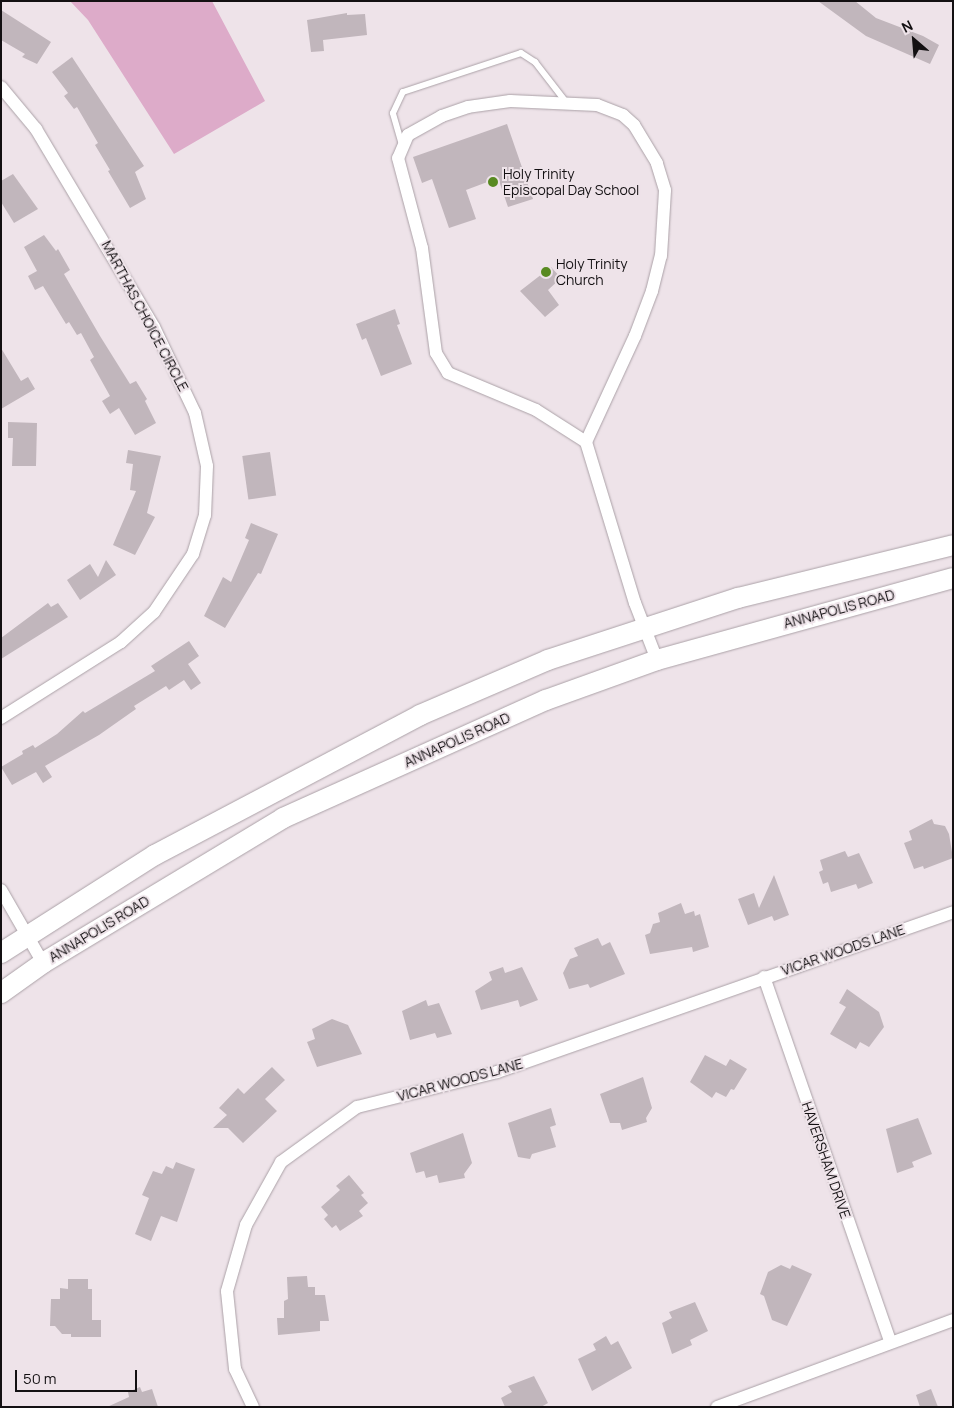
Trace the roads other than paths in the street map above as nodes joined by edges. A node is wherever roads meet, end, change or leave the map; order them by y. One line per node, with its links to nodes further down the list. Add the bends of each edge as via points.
1 (1, 87): 9 (street, MARTHAS CHOICE CIRCLE, via 36,129 154,327 195,413 207,466 205,515 193,554 168,595 142,626 121,642)
2 (567, 103): 3 (street, via 510,101 468,107 421,127 408,135); 3 (lane, via 535,62 521,53 403,92 393,113); 4 (street, via 597,105 623,115 634,125 657,163 665,190 665,228 652,291)
3 (402, 146): 4 (street, via 398,158 422,248 431,328 440,362 448,373 536,410)
4 (586, 442): 7 (street)
5 (953, 545): 7 (main road, via 738,598)
6 (953, 578): 8 (main road, ANNAPOLIS ROAD)
7 (644, 627): 8 (street); 12 (main road, via 548,660 420,716 155,855)
8 (657, 660): 14 (main road, ANNAPOLIS ROAD, via 546,700 283,818)
9 (1, 718)
10 (1, 890): 12 (street)
11 (953, 912): 15 (street, VICAR WOODS LANE)
12 (27, 934): 13 (main road); 14 (street)
13 (1, 953)
14 (43, 963): 16 (main road, ANNAPOLIS ROAD)
15 (764, 977): 18 (street, HAVERSHAM DRIVE); 19 (street, VICAR WOODS LANE, via 497,1072 357,1107 281,1162 246,1225 227,1291 235,1369)
16 (1, 993)
17 (953, 1320): 18 (street)
18 (890, 1341): 20 (street)
19 (253, 1407)
20 (717, 1407)

